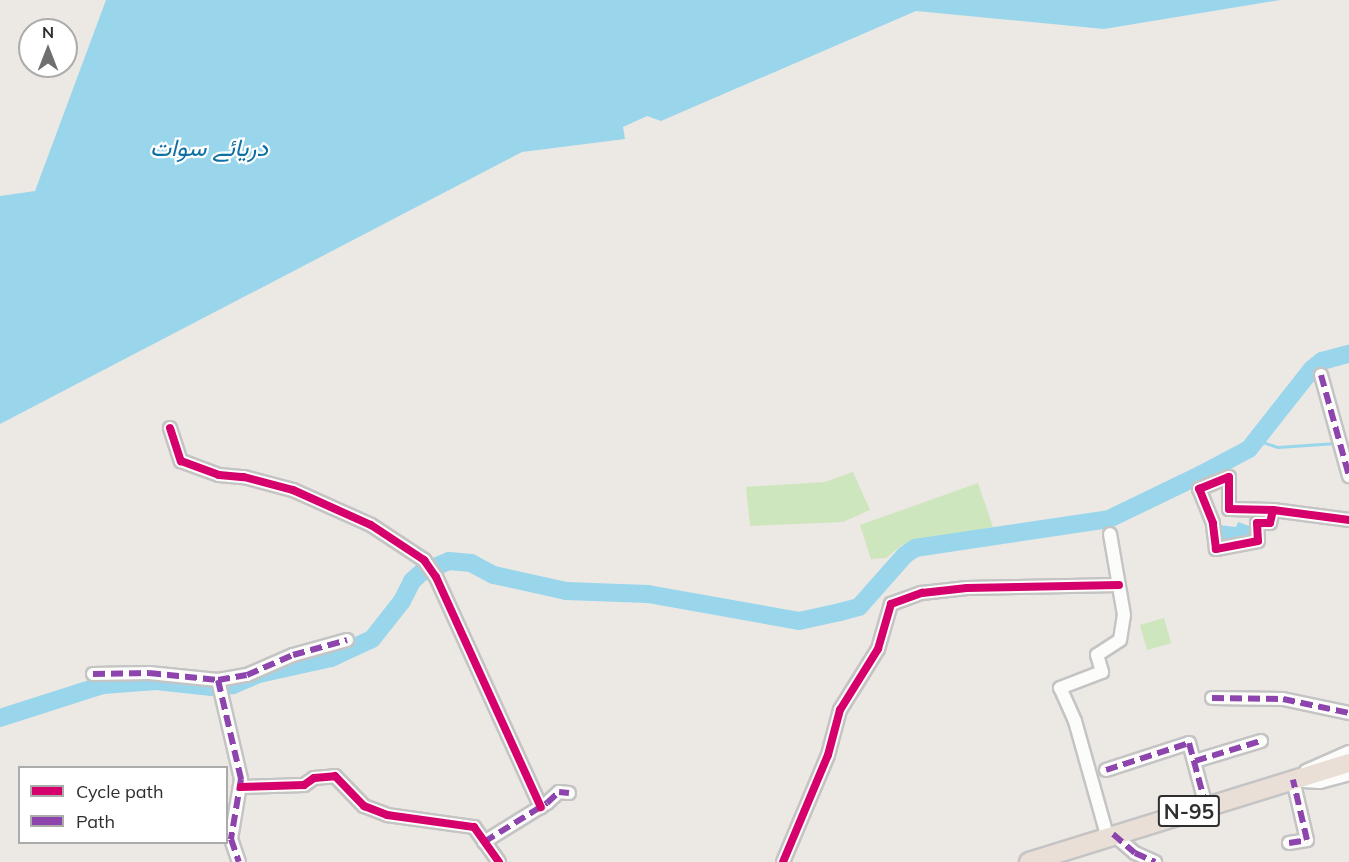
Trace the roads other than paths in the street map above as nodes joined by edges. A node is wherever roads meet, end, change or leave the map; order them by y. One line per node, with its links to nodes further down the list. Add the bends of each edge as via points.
1 (1321, 375): 3 (street)
2 (170, 429): 23 (street, via 181,461 219,475 244,477 293,490 371,525 424,560 436,577)
3 (1349, 476)
4 (1273, 510): 4 (street, via 1270,523 1257,523 1258,541 1216,549 1213,523 1199,489 1229,477 1229,509); 5 (street)
5 (1349, 520)
6 (1110, 534): 7 (street)
7 (1119, 585): 24 (street, via 1124,615 1120,640 1097,655 1102,672 1060,688 1075,721); 29 (street, via 967,588 922,593 891,604 878,649 840,710 828,755)
8 (347, 640): 10 (street, via 276,661 247,675)
9 (93, 675): 10 (street, via 148,673)
10 (218, 680): 20 (street)
11 (1212, 698): 12 (street, via 1283,699)
12 (1349, 713)
13 (1261, 741): 15 (street)
14 (1349, 752): 19 (street, via 1317,764)
15 (1194, 760): 17 (street, via 1189,743); 22 (street)
16 (1349, 763): 19 (highway, N-95)
17 (1106, 770)
18 (1349, 774): 19 (street, via 1320,782)
19 (1293, 780): 22 (highway, N-95); 26 (street, via 1307,840)
20 (241, 787): 25 (street, via 304,785 314,778 335,776 363,806 387,814 474,827); 27 (street, via 231,839)
21 (569, 794): 23 (street, via 559,792)
22 (1206, 806): 24 (highway, N-95)
23 (541, 807): 25 (street)
24 (1110, 835): 30 (highway, N-95); 31 (street, via 1135,854)
25 (484, 842): 28 (street)
26 (1289, 843)
27 (238, 862)
28 (499, 862)
29 (783, 862)
30 (1029, 862)
31 (1155, 862)

